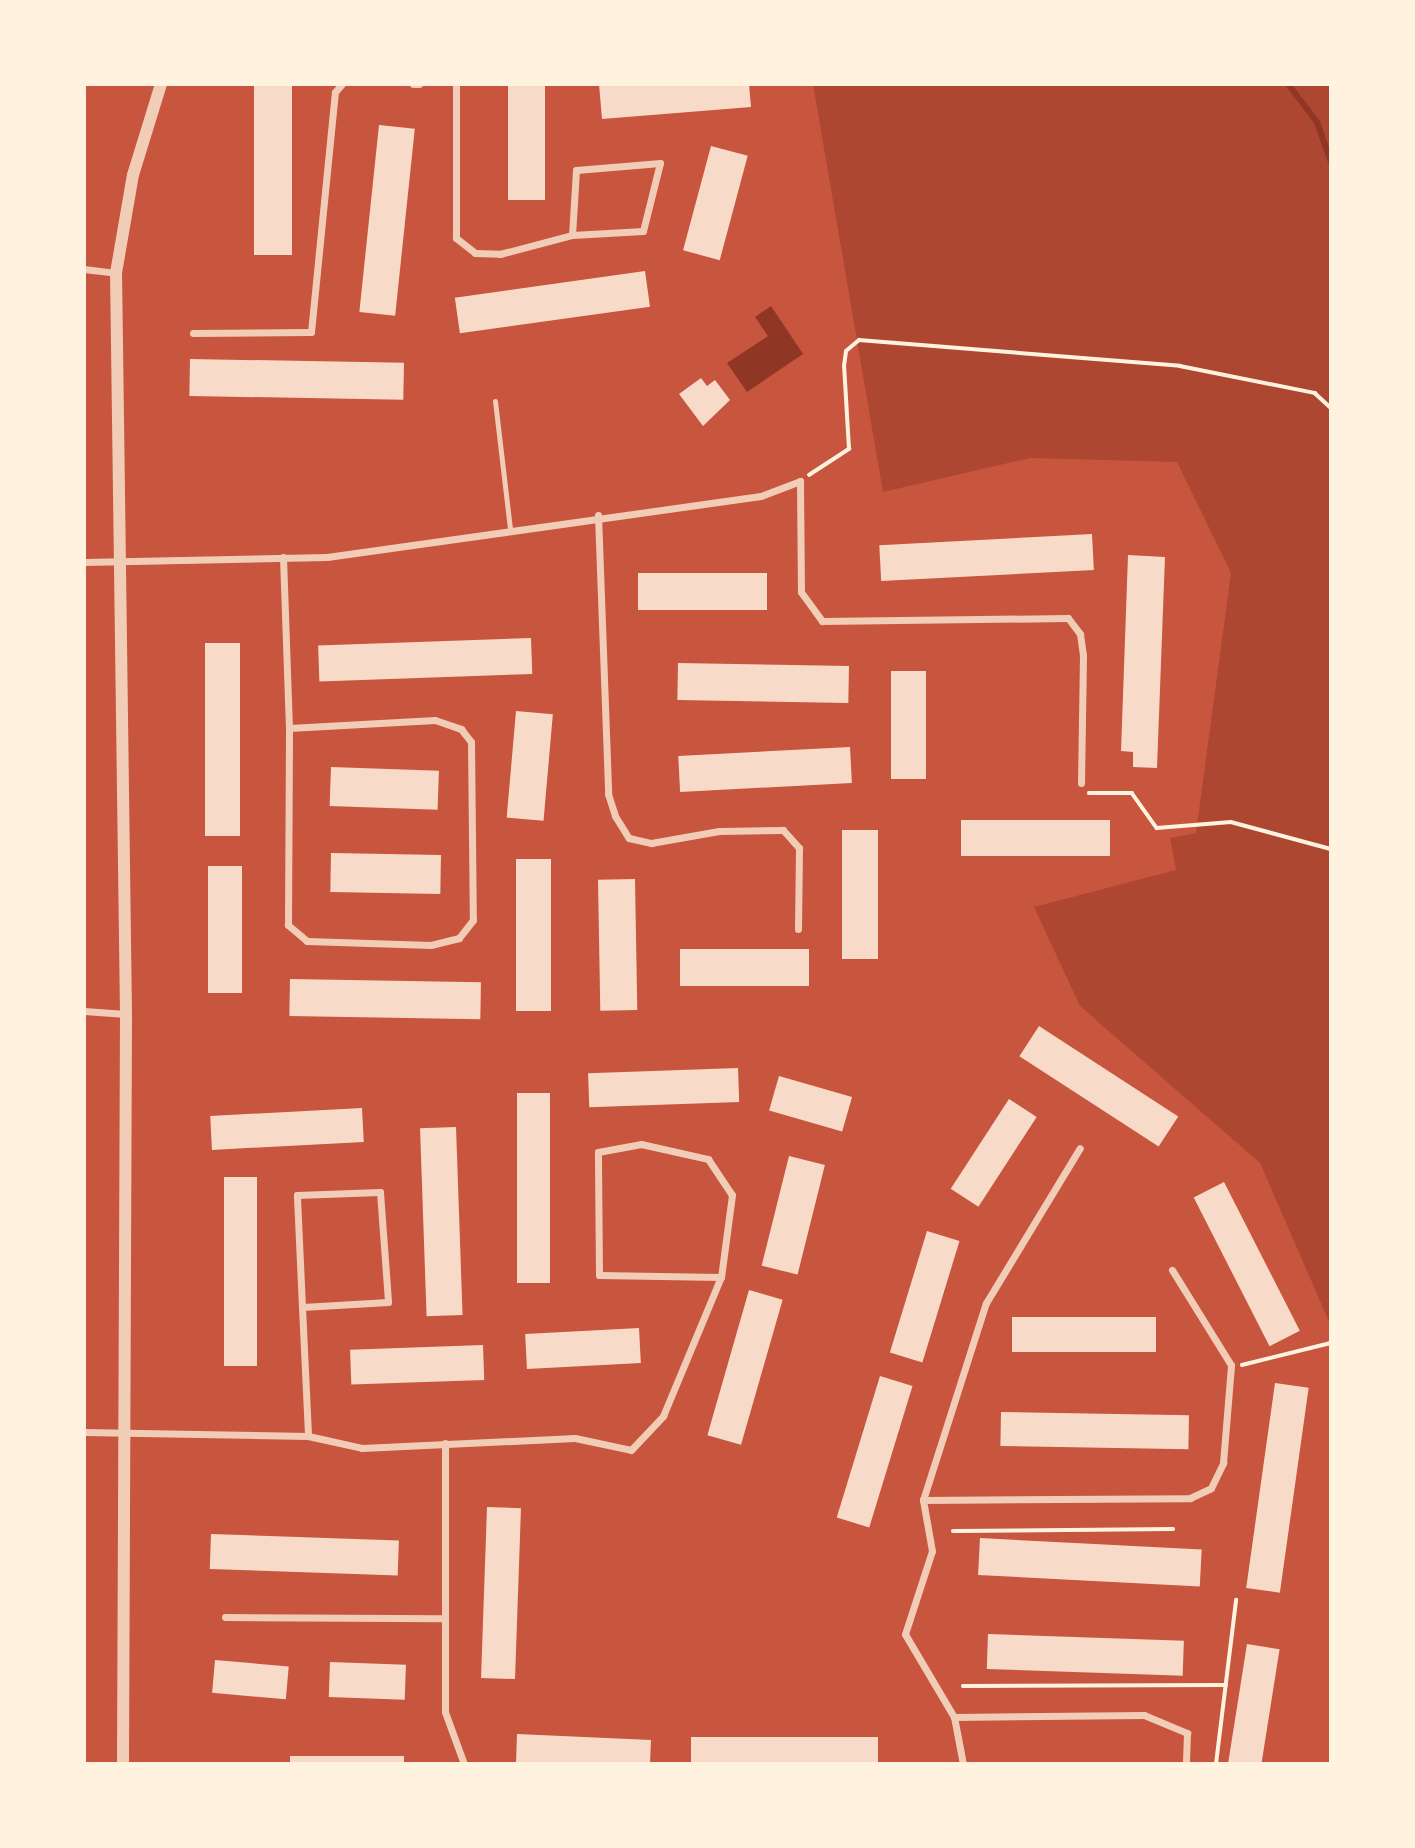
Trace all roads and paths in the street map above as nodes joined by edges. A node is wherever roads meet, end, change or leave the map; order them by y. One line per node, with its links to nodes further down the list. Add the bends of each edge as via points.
1 (161, 84): 8 (street, via 132,175)
2 (342, 84): 9 (street, via 335,92 311,332)
3 (414, 84): 4 (street)
4 (419, 84)
5 (456, 84): 6 (street, via 456,238 475,253 500,254)
6 (572, 235): 6 (street, via 643,231 660,163 576,170)
7 (84, 269): 8 (street)
8 (116, 273): 17 (street)
9 (193, 333)
10 (495, 401): 14 (lane)
11 (1331, 408): 12 (path, via 1315,393 1180,366 859,340 846,351 844,366 849,449)
12 (800, 481): 13 (street, via 761,496); 19 (street, via 797,566 809,611 822,621 1068,618 1080,634 1083,656)
13 (598, 515): 14 (street); 21 (street, via 608,794 615,816 629,838 650,843 719,831 783,830 799,848)
14 (510, 529): 15 (street, via 327,557)
15 (283, 557): 17 (street); 18 (street)
16 (84, 562): 17 (street)
17 (116, 562): 23 (street)
18 (289, 729): 18 (street, via 288,925 307,941 431,945 458,938 473,920 475,883 471,742 461,729 435,720)
19 (1081, 783): 20 (path, via 1082,793 1132,793 1157,828 1231,822)
20 (1331, 849)
21 (798, 929)
22 (84, 1011): 23 (street)
23 (126, 1014): 30 (street)
24 (1080, 1148): 34 (street, via 986,1303)
25 (1172, 1270): 29 (street)
26 (721, 1277): 26 (street, via 732,1195 708,1158 640,1144 598,1152 599,1275); 33 (street, via 663,1416 631,1450 575,1438)
27 (302, 1307): 27 (street, via 297,1195 380,1192 388,1303); 32 (street)
28 (1331, 1343): 29 (path, via 1260,1364)
29 (1231, 1365): 34 (street, via 1223,1463 1211,1488 1190,1498)
30 (125, 1430): 31 (street); 32 (street); 43 (street)
31 (84, 1432)
32 (308, 1436): 33 (street, via 362,1448)
33 (445, 1443): 39 (street)
34 (923, 1500): 42 (street, via 932,1551 905,1634)
35 (1173, 1529): 36 (path)
36 (953, 1531)
37 (1236, 1600): 40 (path)
38 (225, 1617): 39 (street)
39 (442, 1618): 44 (street, via 445,1712)
40 (1226, 1685): 41 (path); 47 (path)
41 (963, 1686)
42 (954, 1717): 45 (street); 46 (street, via 1144,1715 1187,1733)
43 (123, 1764)
44 (464, 1764)
45 (963, 1764)
46 (1186, 1764)
47 (1216, 1764)

